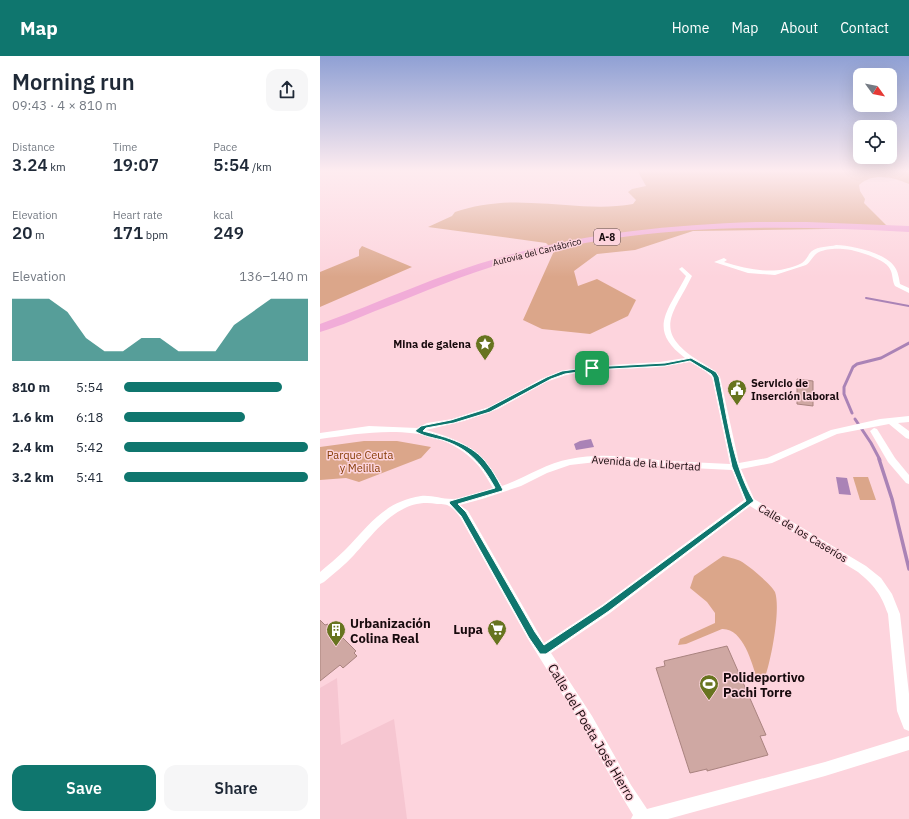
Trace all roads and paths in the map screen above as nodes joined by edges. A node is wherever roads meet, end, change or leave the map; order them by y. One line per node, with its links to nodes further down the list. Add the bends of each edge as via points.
1 (909, 225): 6 (highway, Autovía del Cantábrico / A-8, via 729,220 591,235 501,256)
2 (909, 229): 7 (highway, Autovía del Cantábrico / A-8, via 743,224 692,226 591,239 555,246 472,270)
3 (724, 260): 5 (street, via 717,262 748,271 775,273 804,264 818,250 848,247 888,262 893,268 896,284)
4 (682, 269): 8 (street, Calle de los Caseríos, via 690,276 668,314 666,335 675,348)
5 (909, 291)
6 (320, 322)
7 (320, 328)
8 (691, 359): 11 (street, via 665,364 592,368 564,373 535,384 488,410 424,427); 15 (street, Calle de los Caseríos, via 716,377)
9 (909, 419): 10 (street)
10 (891, 421): 14 (street); 15 (street, Avenida de la Libertad, via 834,432 769,461)
11 (419, 431): 13 (street, via 369,430); 17 (street, via 454,442 472,453 485,465)
12 (874, 431): 16 (street, via 891,460)
13 (320, 436)
14 (909, 436)
15 (735, 467): 17 (street, Avenida de la Libertad, via 588,459 544,470 518,484); 18 (street, Calle de los Caseríos)
16 (909, 481)
17 (499, 490): 19 (street, Avenida de la Libertad)
18 (750, 501): 21 (street, via 606,609); 22 (street, Calle de los Caseríos, via 862,569 877,581 888,597 894,614 904,711)
19 (452, 503): 20 (street, Avenida de la Libertad, via 442,500 420,500 389,512); 21 (street, Calle del Poeta José Hierro, via 464,514)
20 (320, 579)
21 (543, 651): 24 (street, Calle del Poeta José Hierro, via 587,720)
22 (909, 724)
23 (909, 743): 24 (street)
24 (643, 819)

